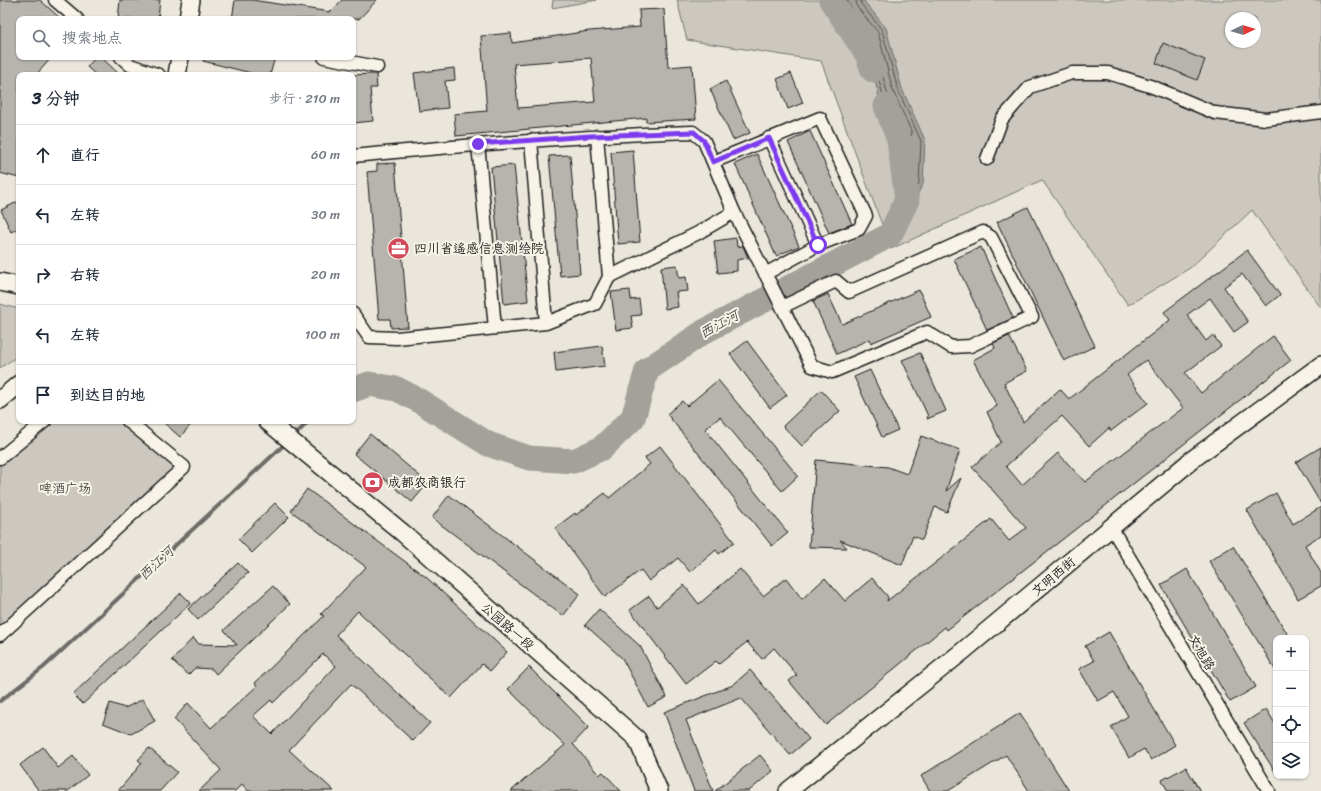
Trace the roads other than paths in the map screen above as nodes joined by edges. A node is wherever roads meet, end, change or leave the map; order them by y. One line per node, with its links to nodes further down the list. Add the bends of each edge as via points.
1 (55, 0): 3 (street)
2 (191, 0): 4 (street)
3 (74, 16)
4 (188, 16)
5 (124, 60): 9 (street, via 130,65)
6 (180, 60): 10 (street)
7 (340, 60): 8 (street)
8 (377, 67)
9 (150, 72)
10 (178, 72)
11 (1321, 112): 17 (street, via 1266,120 1215,112 1108,73 1072,73 1030,87 1002,119)
12 (597, 136): 14 (street); 18 (street, via 694,132 704,141); 22 (street)
13 (769, 138): 18 (street); 20 (street); 20 (street, via 820,118 866,216 859,229)
14 (531, 140): 15 (street); 27 (street)
15 (478, 144): 16 (street); 28 (street)
16 (356, 156)
17 (986, 159)
18 (713, 162): 19 (street)
19 (734, 212): 21 (street); 22 (street, via 698,233)
20 (818, 245): 21 (street)
21 (765, 274): 25 (street)
22 (609, 277): 27 (street, via 594,304)
23 (0, 282): 24 (street)
24 (16, 285)
25 (781, 305): 25 (street, via 812,366 832,372 927,332 951,347 970,346 1032,317 991,237 983,232 849,292 836,281)
26 (356, 318): 28 (street, via 369,337 397,338)
27 (546, 323): 28 (street)
28 (495, 328)
29 (1321, 365): 36 (street, 文明西街, via 1193,458)
30 (16, 387): 31 (street)
31 (0, 400)
32 (41, 424): 35 (street)
33 (132, 424): 37 (street, via 184,467)
34 (272, 424): 38 (street, 公园路一段, via 403,533 637,739)
35 (0, 458)
36 (1111, 527): 39 (street, 文明西街, via 963,651); 40 (street, 文旭路)
37 (0, 635)
38 (659, 791)
39 (788, 791)
40 (1269, 791)

